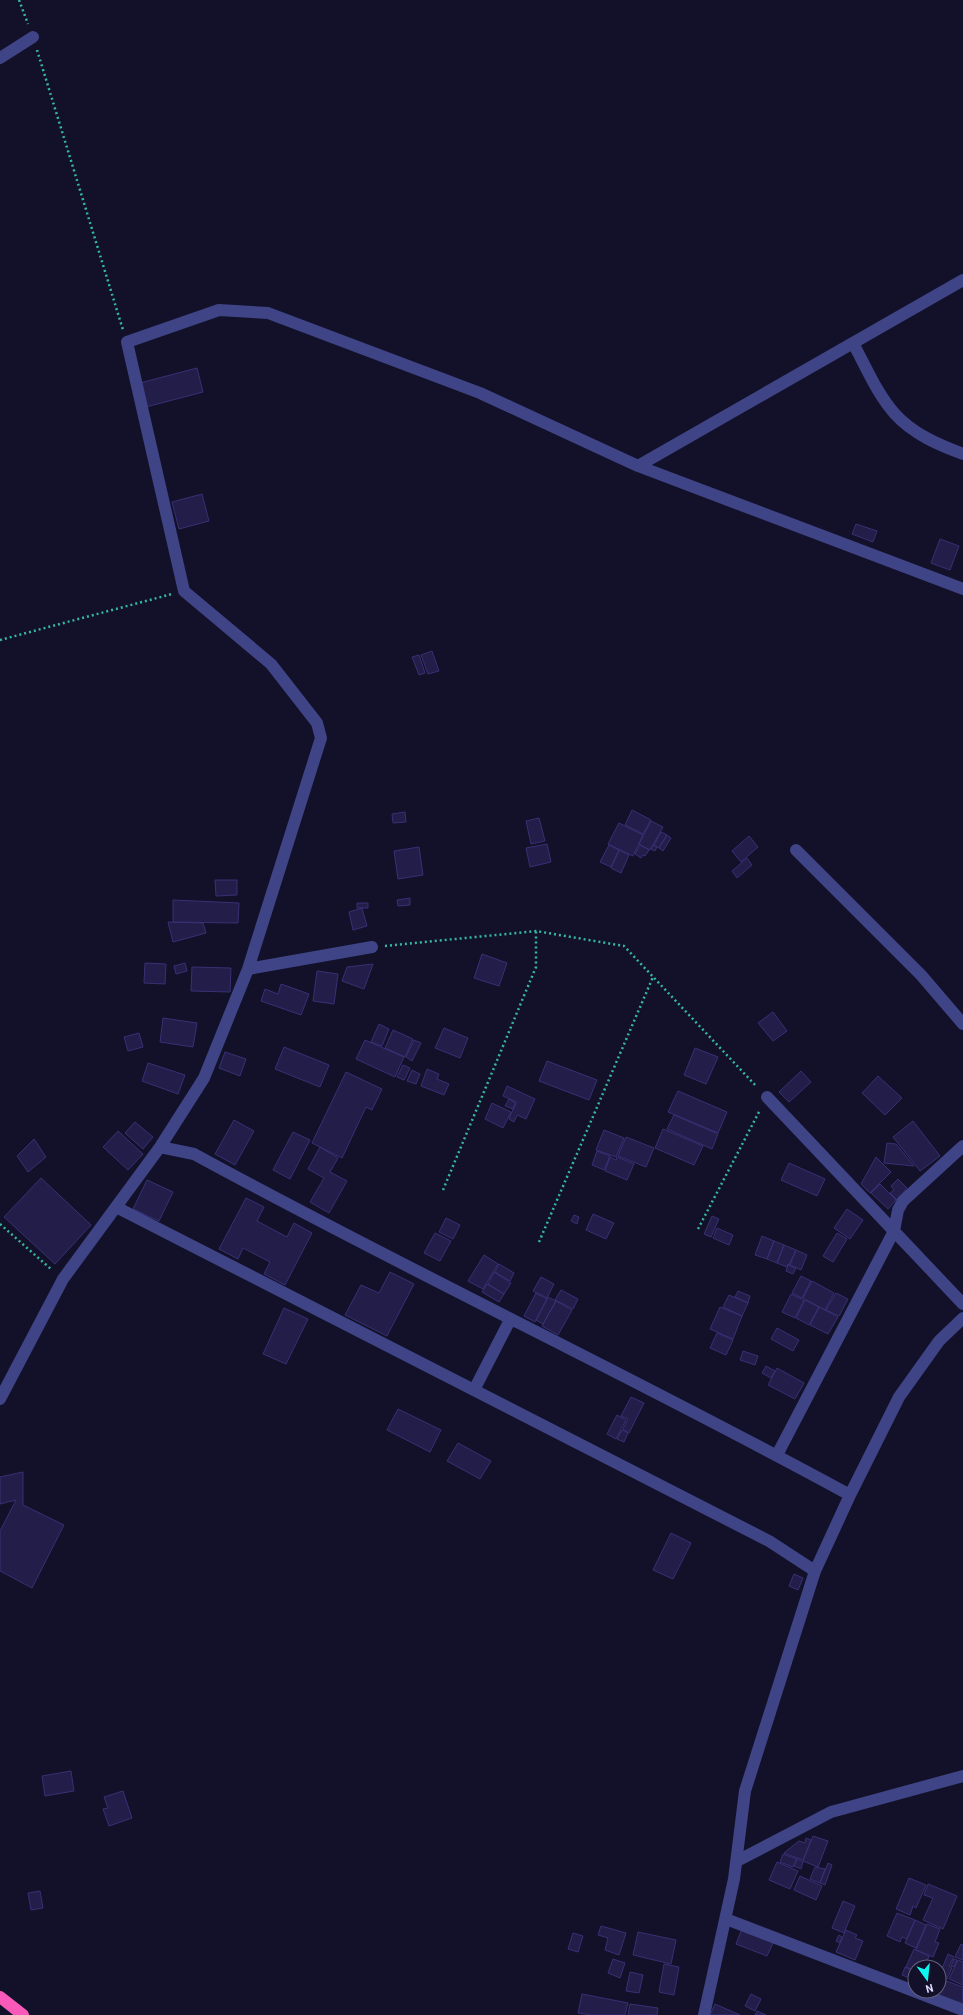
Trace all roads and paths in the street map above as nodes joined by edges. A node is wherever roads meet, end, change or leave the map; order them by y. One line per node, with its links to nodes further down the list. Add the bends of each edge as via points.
1 (19, 0): 2 (path)
2 (33, 37): 3 (street); 5 (path)
3 (0, 58)
4 (963, 280): 6 (street)
5 (127, 342): 8 (street, via 219,310 268,313 480,393); 10 (street)
6 (853, 343): 7 (street, via 877,388 895,414 918,433); 8 (street)
7 (963, 454)
8 (638, 466): 9 (street)
9 (963, 589)
10 (184, 591): 11 (path); 15 (street, via 271,664 317,723 321,738)
11 (0, 640)
12 (796, 850): 17 (street, via 921,975)
13 (536, 931): 14 (path); 16 (path, via 624,946); 21 (path, via 536,967)
14 (372, 947): 15 (street)
15 (248, 969): 20 (street, via 204,1078)
16 (653, 977): 18 (path); 26 (path)
17 (963, 1024)
18 (767, 1097): 24 (path); 25 (street)
19 (963, 1146): 25 (street, via 903,1201 898,1210)
20 (160, 1147): 22 (street); 30 (street, via 194,1154)
21 (443, 1190)
22 (116, 1207): 27 (street); 31 (street)
23 (0, 1224): 27 (path)
24 (698, 1229)
25 (894, 1231): 28 (street); 33 (street)
26 (540, 1242)
27 (63, 1279): 32 (street)
28 (963, 1304)
29 (963, 1318): 34 (street, via 939,1341 899,1397)
30 (510, 1320): 31 (street); 33 (street)
31 (474, 1390): 35 (street, via 769,1541)
32 (1, 1395)
33 (777, 1455): 34 (street)
34 (850, 1495): 35 (street)
35 (816, 1571): 37 (street, via 745,1791)
36 (963, 1776): 37 (street, via 831,1812)
37 (737, 1861): 38 (street)
38 (726, 1919): 40 (street); 42 (street)
39 (0, 1997): 41 (highway)
40 (963, 2010)
41 (24, 2015)
42 (704, 2015)

